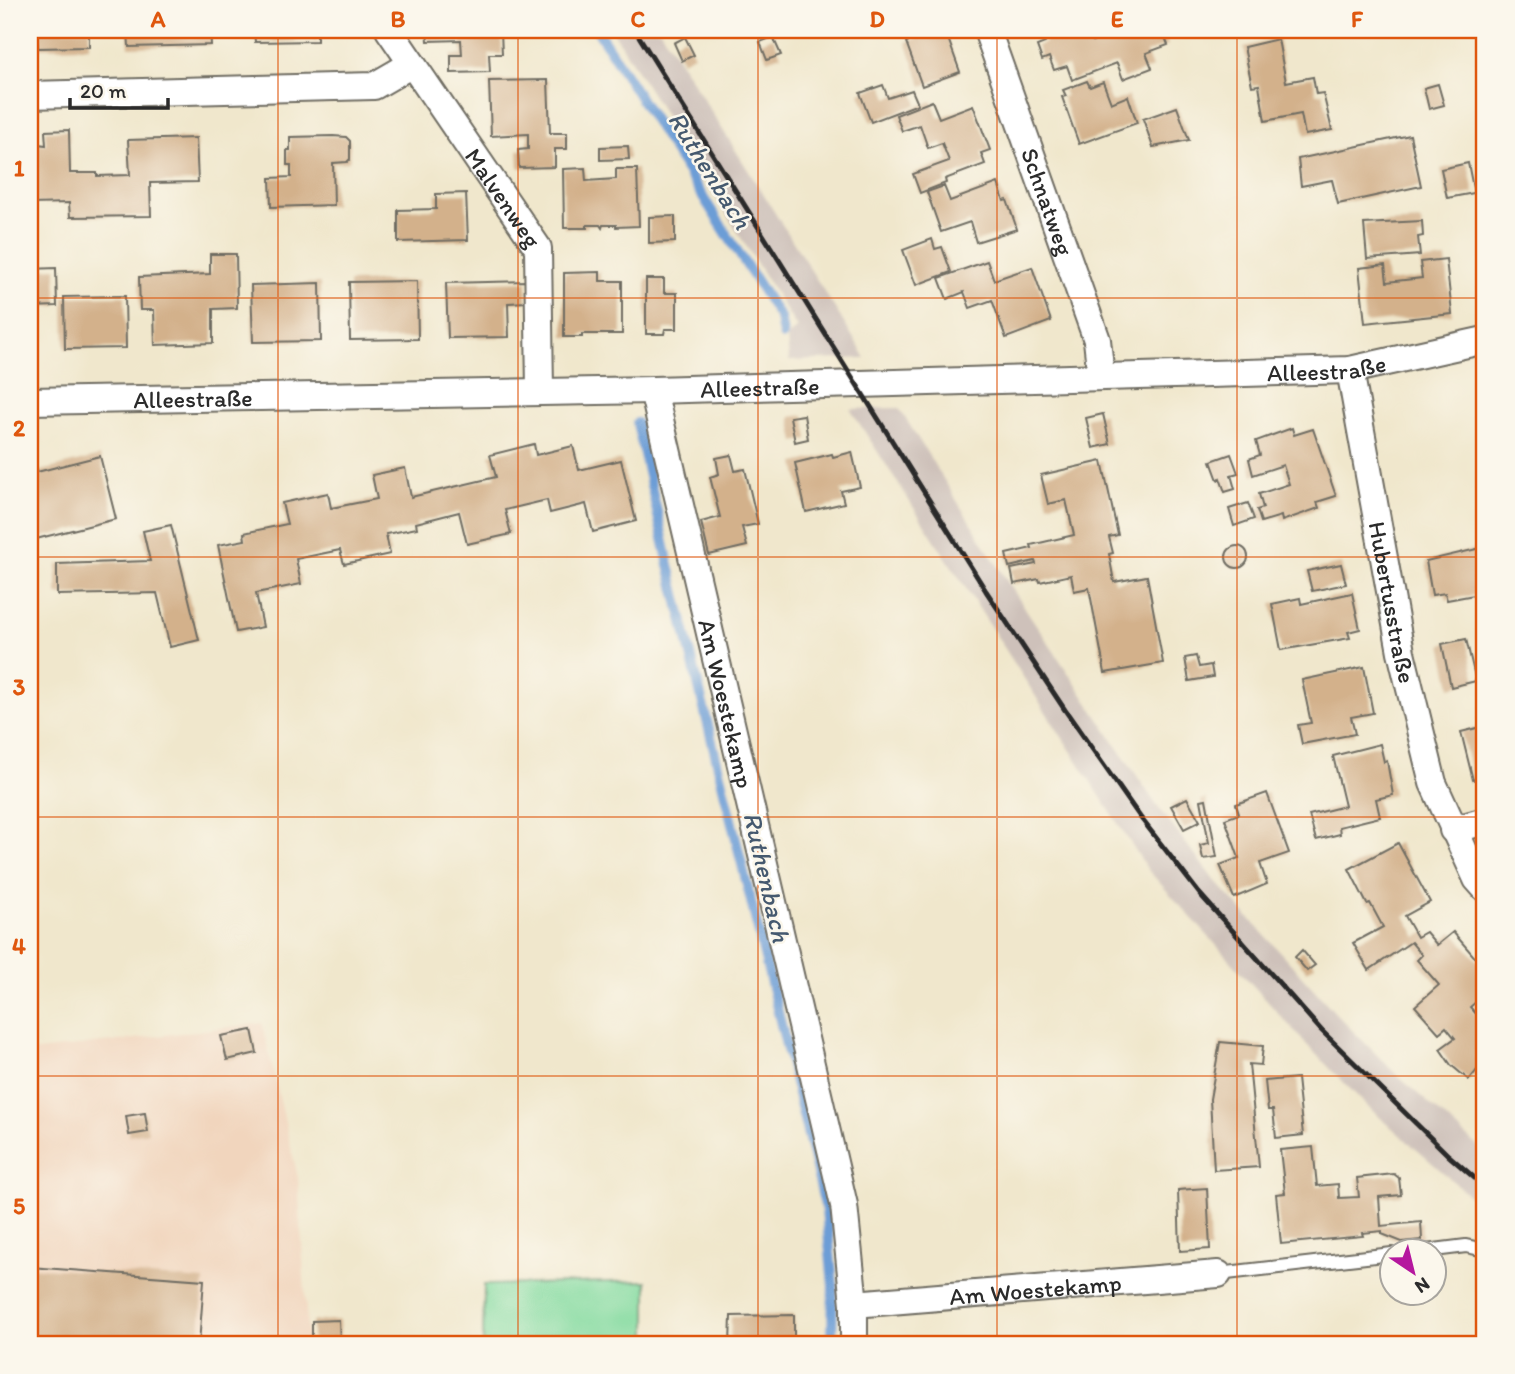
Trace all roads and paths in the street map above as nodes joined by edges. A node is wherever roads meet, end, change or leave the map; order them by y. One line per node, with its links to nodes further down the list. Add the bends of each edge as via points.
1 (389, 30): 3 (street, Malvenweg)
2 (987, 30): 7 (street, Schnatweg, via 1097,340)
3 (412, 64): 4 (street, via 374,86); 9 (street, Malvenweg, via 538,248)
4 (30, 95)
5 (1485, 340): 6 (street, Alleestraße)
6 (1350, 370): 7 (street, Alleestraße); 12 (street, Hubertusstraße, via 1401,652 1433,783)
7 (1101, 376): 8 (street, Alleestraße)
8 (653, 390): 9 (street, Alleestraße); 18 (street, Am Woestekamp, via 844,1205)
9 (540, 391): 10 (street, Alleestraße)
10 (30, 401)
11 (1485, 821): 12 (street)
12 (1453, 830): 13 (street, Hubertusstraße)
13 (1485, 888)
14 (1448, 1248): 15 (lane)
15 (1485, 1250)
16 (1378, 1256): 17 (lane)
17 (1218, 1274): 18 (street, Am Woestekamp)
18 (854, 1304): 19 (street, Am Woestekamp)
19 (854, 1344)

